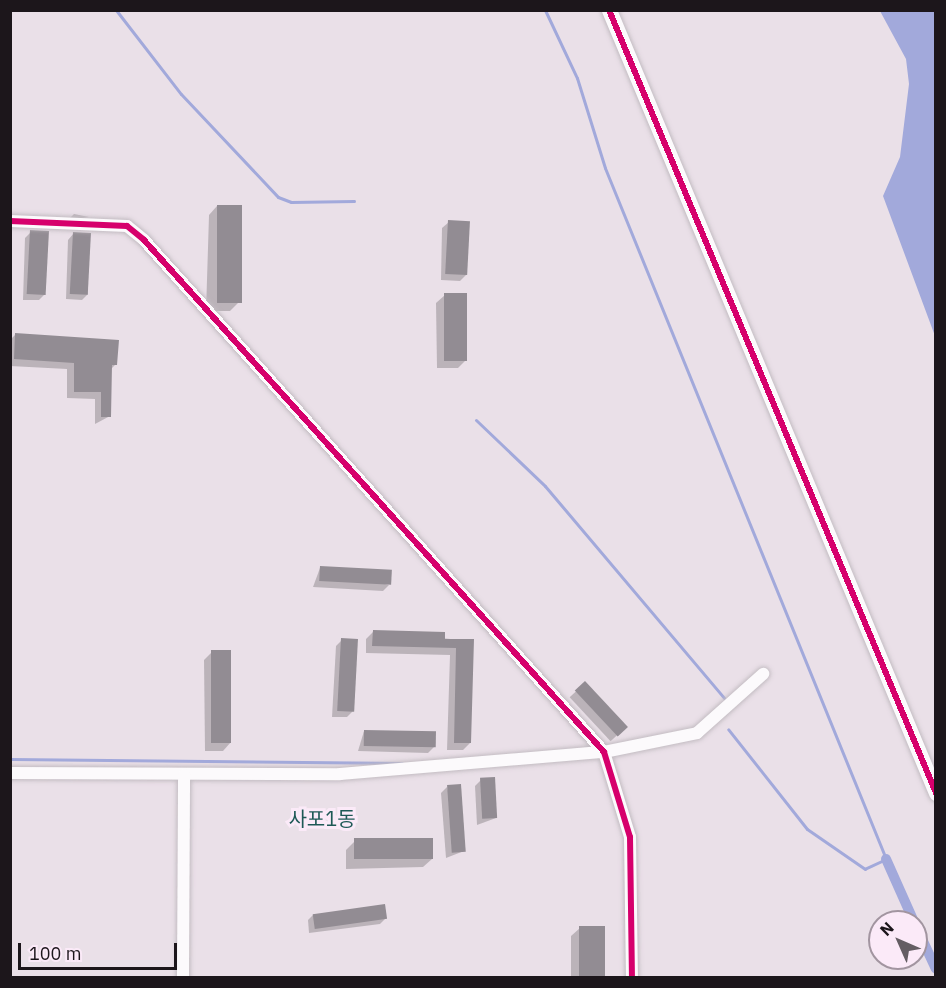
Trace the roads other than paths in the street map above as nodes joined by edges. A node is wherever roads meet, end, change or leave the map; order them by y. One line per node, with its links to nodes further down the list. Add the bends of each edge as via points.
1 (609, 10): 7 (street)
2 (10, 221): 4 (street, via 127,226 144,240)
3 (763, 674): 4 (street, via 697,733)
4 (604, 752): 6 (street, via 406,771); 9 (street, via 630,837)
5 (10, 772): 6 (street)
6 (184, 776): 8 (street)
7 (936, 793)
8 (183, 978)
9 (632, 978)

